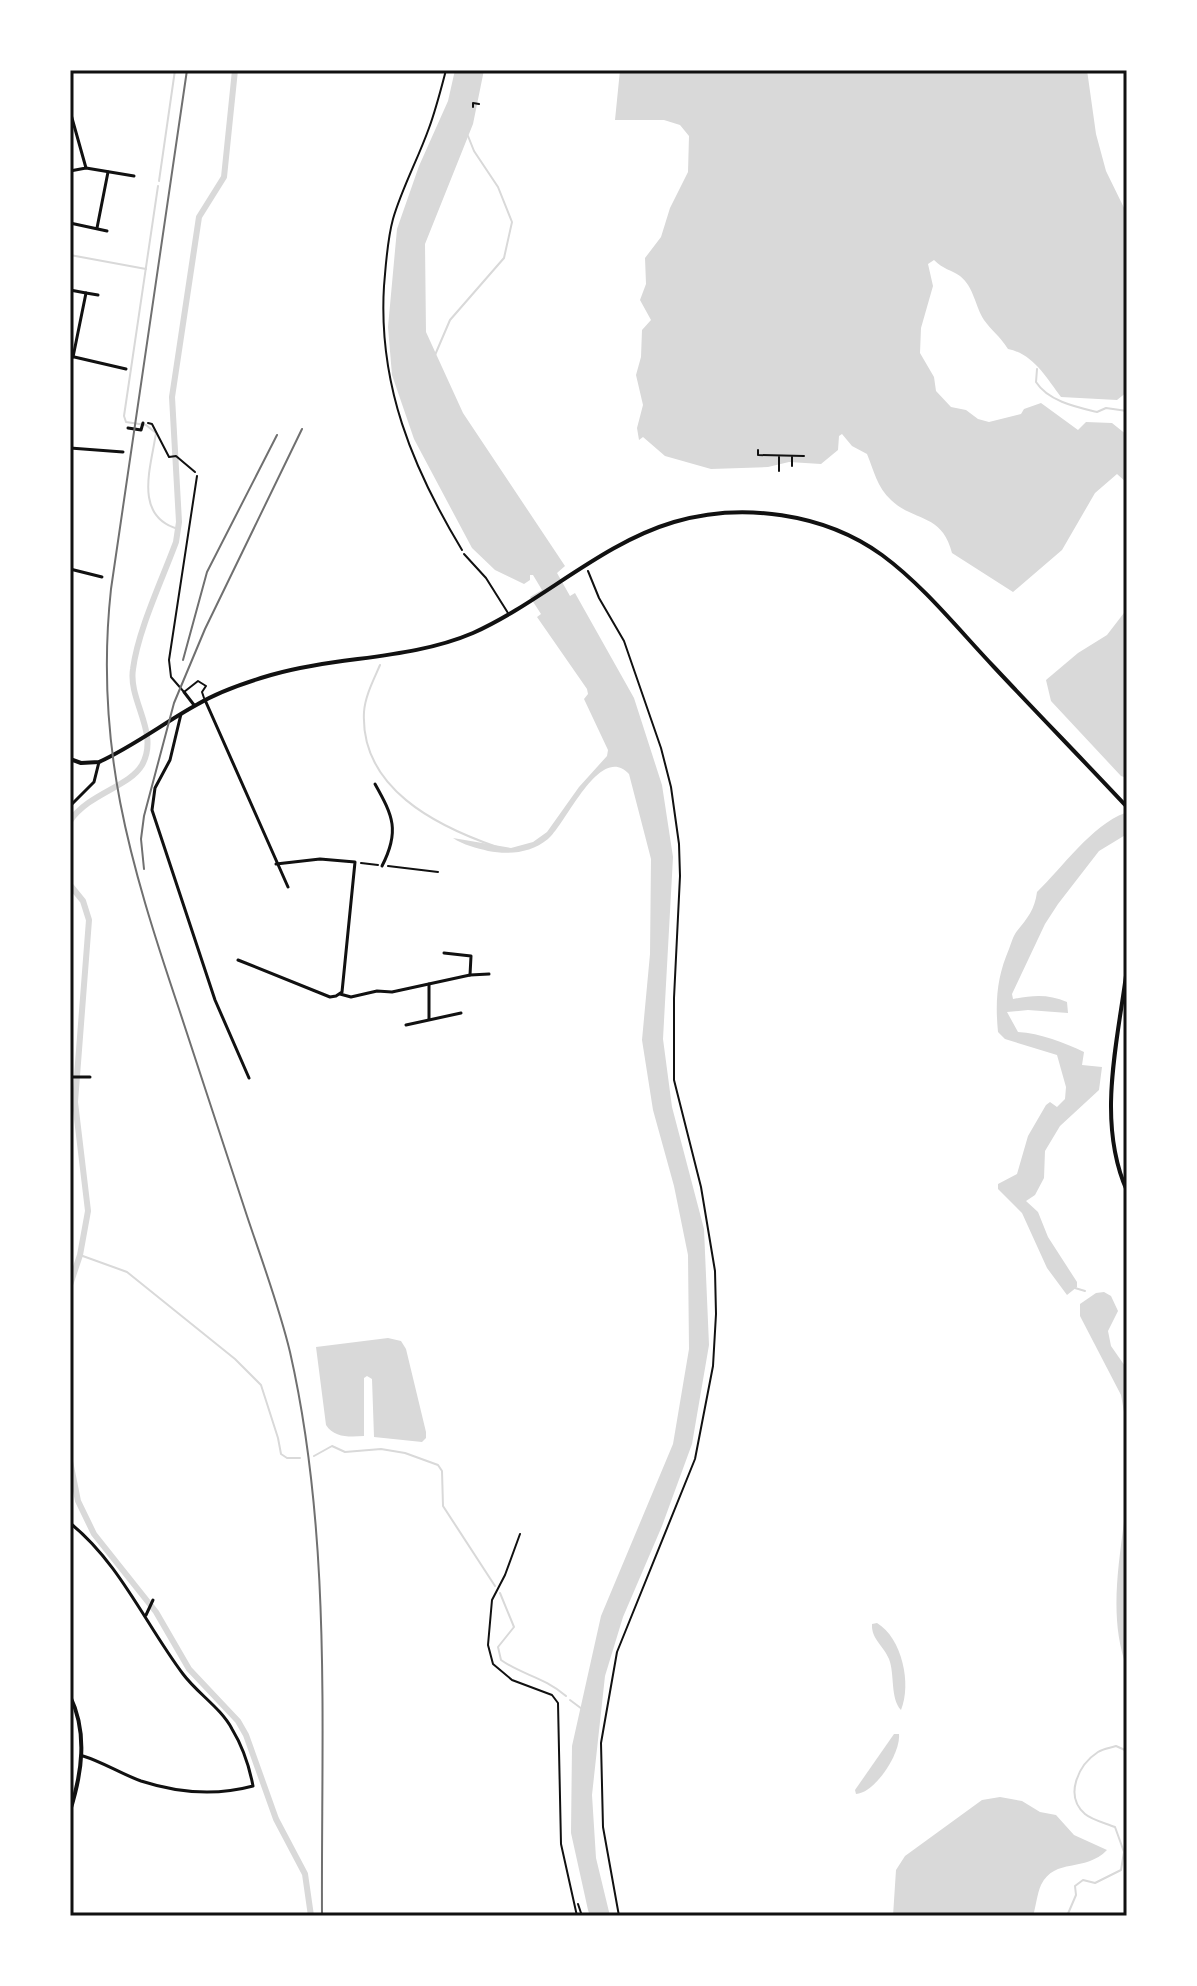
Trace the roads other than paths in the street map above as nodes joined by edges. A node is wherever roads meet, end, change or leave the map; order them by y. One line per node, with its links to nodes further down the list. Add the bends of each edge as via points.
1 (70, 113): 2 (street)
2 (86, 168): 3 (street); 4 (street)
3 (70, 171)
4 (108, 172): 5 (street); 7 (street)
5 (134, 176)
6 (70, 223): 7 (street)
7 (97, 228): 8 (street)
8 (107, 231)
9 (70, 290): 10 (street)
10 (86, 293): 11 (street); 12 (street)
11 (98, 295)
12 (72, 357): 13 (street)
13 (126, 369)
14 (142, 426): 15 (street)
15 (128, 428)
16 (70, 448): 17 (street)
17 (123, 452)
18 (197, 476): 23 (lane, via 169,660 171,677)
19 (464, 554): 22 (lane)
20 (70, 569): 21 (street)
21 (102, 577)
22 (508, 614): 24 (street, via 451,641 287,671); 31 (street, via 638,536 674,522 743,512 780,515 837,530 899,569)
23 (184, 692): 24 (lane, via 198,681 206,686); 25 (street)
24 (205, 700): 25 (street); 32 (street)
25 (194, 706): 26 (street)
26 (181, 714): 28 (street); 47 (street, via 152,810 215,1000)
27 (70, 759): 28 (street)
28 (99, 762): 30 (street, via 94,782)
29 (375, 784): 33 (street, via 391,812 394,834)
30 (70, 806)
31 (1127, 807)
32 (276, 864): 34 (street); 41 (street, via 355,862)
33 (382, 866)
34 (288, 887)
35 (444, 953): 39 (street, via 471,956)
36 (238, 960): 41 (street, via 330,997)
37 (1127, 968): 48 (street, via 1111,1124)
38 (489, 974): 39 (street)
39 (470, 975): 40 (street)
40 (429, 984): 41 (street, via 353,997); 43 (street)
41 (341, 993)
42 (461, 1013): 43 (street)
43 (429, 1019): 44 (street)
44 (406, 1025)
45 (70, 1077): 46 (street)
46 (90, 1077)
47 (249, 1078)
48 (1127, 1191)
49 (70, 1523): 51 (street)
50 (153, 1600): 51 (street)
51 (147, 1613): 53 (street, via 182,1673 230,1725 248,1761 253,1786 199,1793 142,1781)
52 (70, 1696): 53 (street)
53 (83, 1756): 54 (street)
54 (70, 1811)

